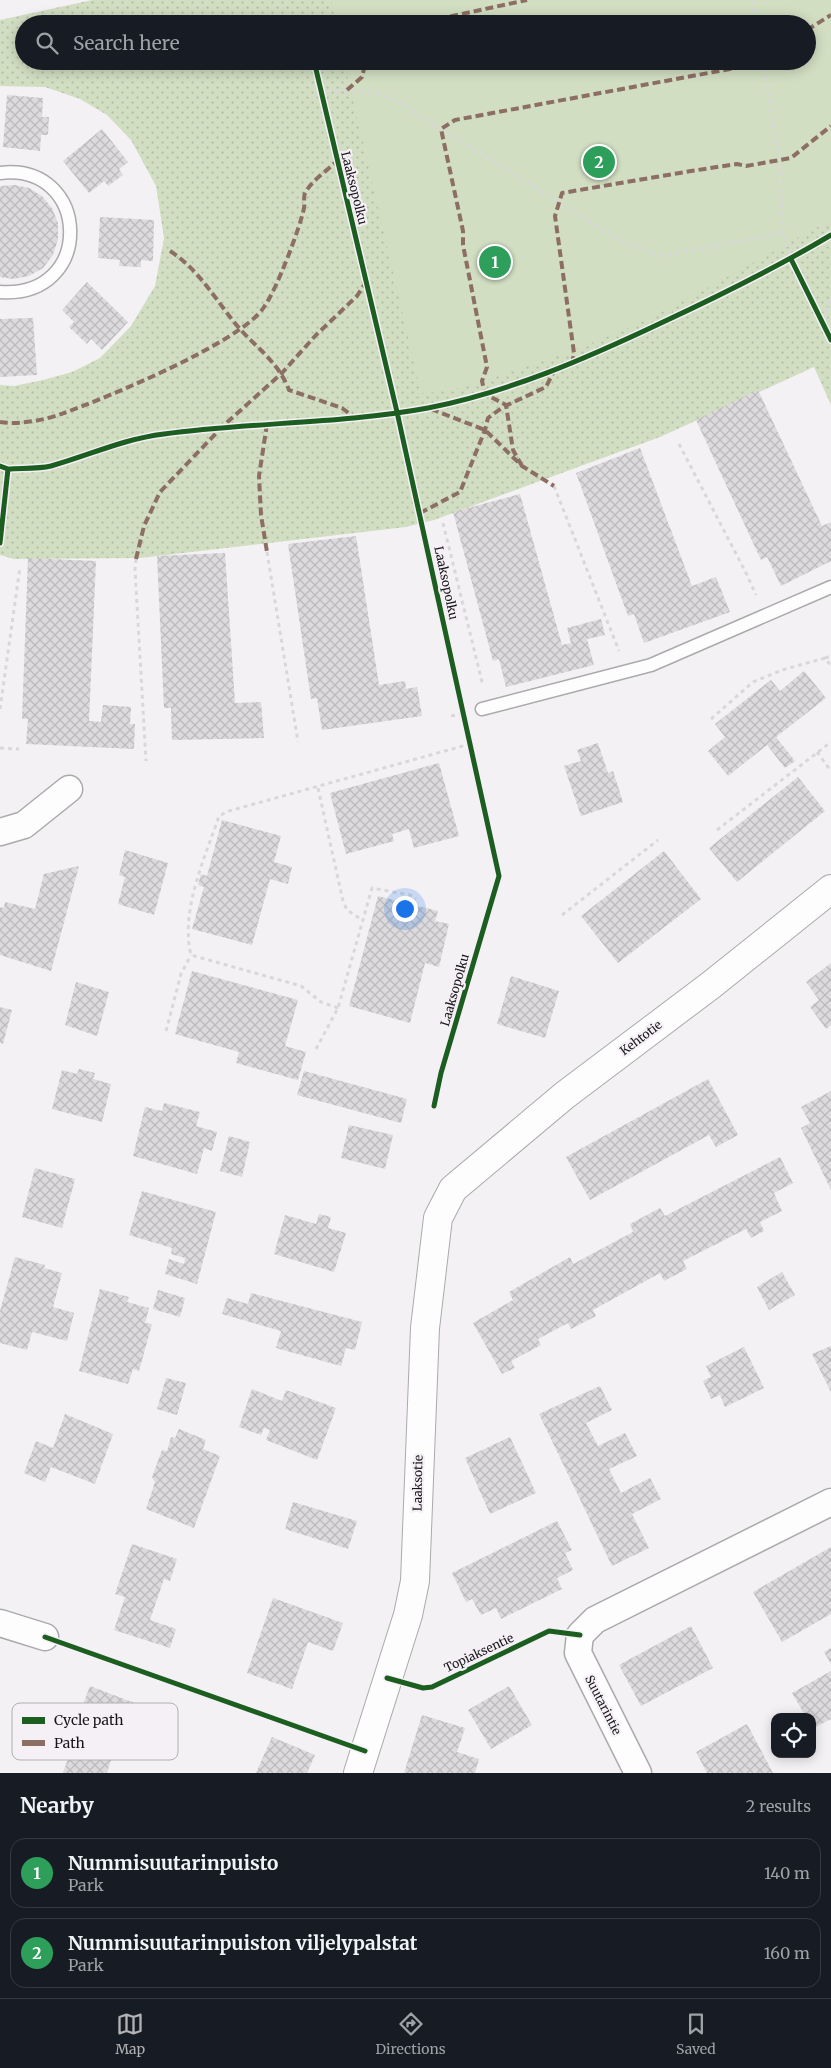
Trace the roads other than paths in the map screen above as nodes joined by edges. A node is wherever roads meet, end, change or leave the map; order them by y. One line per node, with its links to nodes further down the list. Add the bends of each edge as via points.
1 (0, 173): 2 (lane, via 30,175 48,184 64,203 71,234 62,265 48,280 25,291)
2 (0, 292)
3 (831, 587): 4 (lane, via 651,665)
4 (485, 708)
5 (69, 789): 6 (street, via 24,825)
6 (0, 832)
7 (831, 889): 8 (street, Kehtotie, via 565,1095)
8 (453, 1189): 12 (street, Laaksotie, via 438,1218 425,1328 415,1581 408,1615)
9 (831, 1502): 13 (street, Suutarintie, via 595,1620 580,1634 578,1653)
10 (0, 1623): 11 (street)
11 (45, 1637)
12 (358, 1773)
13 (638, 1773)

